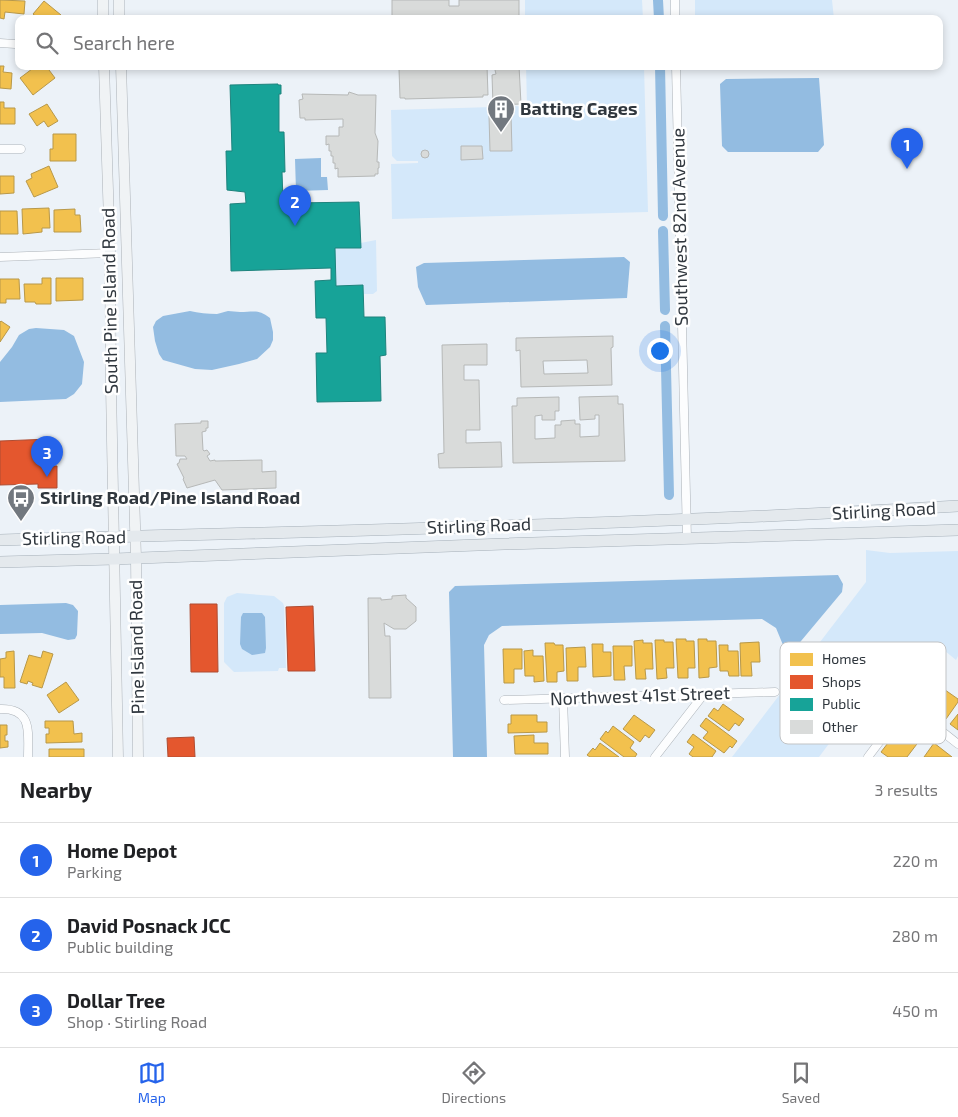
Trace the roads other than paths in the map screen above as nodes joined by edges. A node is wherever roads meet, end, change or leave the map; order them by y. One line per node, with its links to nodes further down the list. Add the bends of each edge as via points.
1 (102, 0): 4 (main road)
2 (119, 0): 5 (main road)
3 (675, 0): 6 (street)
4 (103, 15)
5 (119, 15)
6 (675, 15)
7 (0, 43): 8 (street)
8 (14, 44)
9 (104, 70): 14 (main road, South Pine Island Road)
10 (121, 70): 21 (main road, South Pine Island Road)
11 (676, 70): 17 (street, Southwest 82nd Avenue)
12 (0, 149): 13 (street)
13 (20, 149)
14 (110, 254): 15 (street); 20 (main road, South Pine Island Road)
15 (0, 257)
16 (958, 506): 17 (main road, Stirling Road)
17 (687, 520): 18 (main road, Stirling Road); 22 (street, Southwest 82nd Avenue)
18 (421, 528): 21 (main road, Stirling Road); 24 (main road)
19 (958, 530): 22 (main road, Stirling Road)
20 (114, 536): 21 (main road, Stirling Road); 23 (main road, Stirling Road); 26 (main road, Pine Island Road)
21 (135, 536): 25 (main road, Pine Island Road)
22 (687, 539): 24 (main road, Stirling Road)
23 (0, 540)
24 (422, 548): 25 (main road, Stirling Road)
25 (136, 558): 26 (main road, Stirling Road); 40 (main road, Pine Island Road)
26 (114, 559): 27 (main road, Stirling Road); 39 (main road, Pine Island Road)
27 (0, 562)
28 (775, 692): 29 (street, Northwest 41st Street)
29 (704, 694): 30 (street, Northwest 41st Street); 42 (street)
30 (563, 698): 31 (street, Northwest 41st Street); 41 (street)
31 (504, 700)
32 (27, 708): 34 (street)
33 (0, 709): 34 (street)
34 (21, 714): 38 (street, via 28,731)
35 (946, 735): 37 (street)
36 (878, 744): 43 (street)
37 (958, 744)
38 (28, 757)
39 (118, 757)
40 (138, 757)
41 (565, 757)
42 (655, 757)
43 (868, 757)

